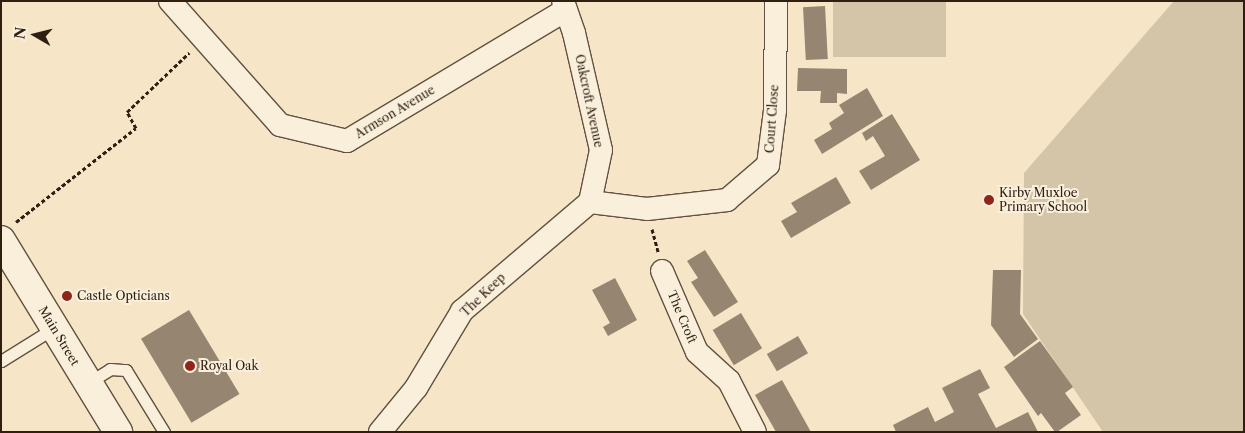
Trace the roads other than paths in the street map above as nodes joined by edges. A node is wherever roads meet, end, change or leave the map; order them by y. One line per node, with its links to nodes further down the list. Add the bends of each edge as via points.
1 (776, 1): 4 (street, Court Close, via 775,110 768,165 727,200 647,209)
2 (173, 2): 3 (street, Armson Avenue, via 280,124 347,141)
3 (564, 6): 4 (street, Oakcroft Avenue, via 574,33 601,150)
4 (590, 202): 12 (street, The Keep, via 462,311 416,388)
5 (5, 234): 7 (street, Main Street)
6 (662, 271): 13 (street, The Croft, via 697,352 729,381)
7 (54, 328): 8 (lane); 9 (street, Main Street)
8 (1, 361)
9 (88, 383): 10 (street, Main Street); 11 (lane, via 110,368 126,370)
10 (118, 432)
11 (164, 432)
12 (380, 432)
13 (755, 432)

